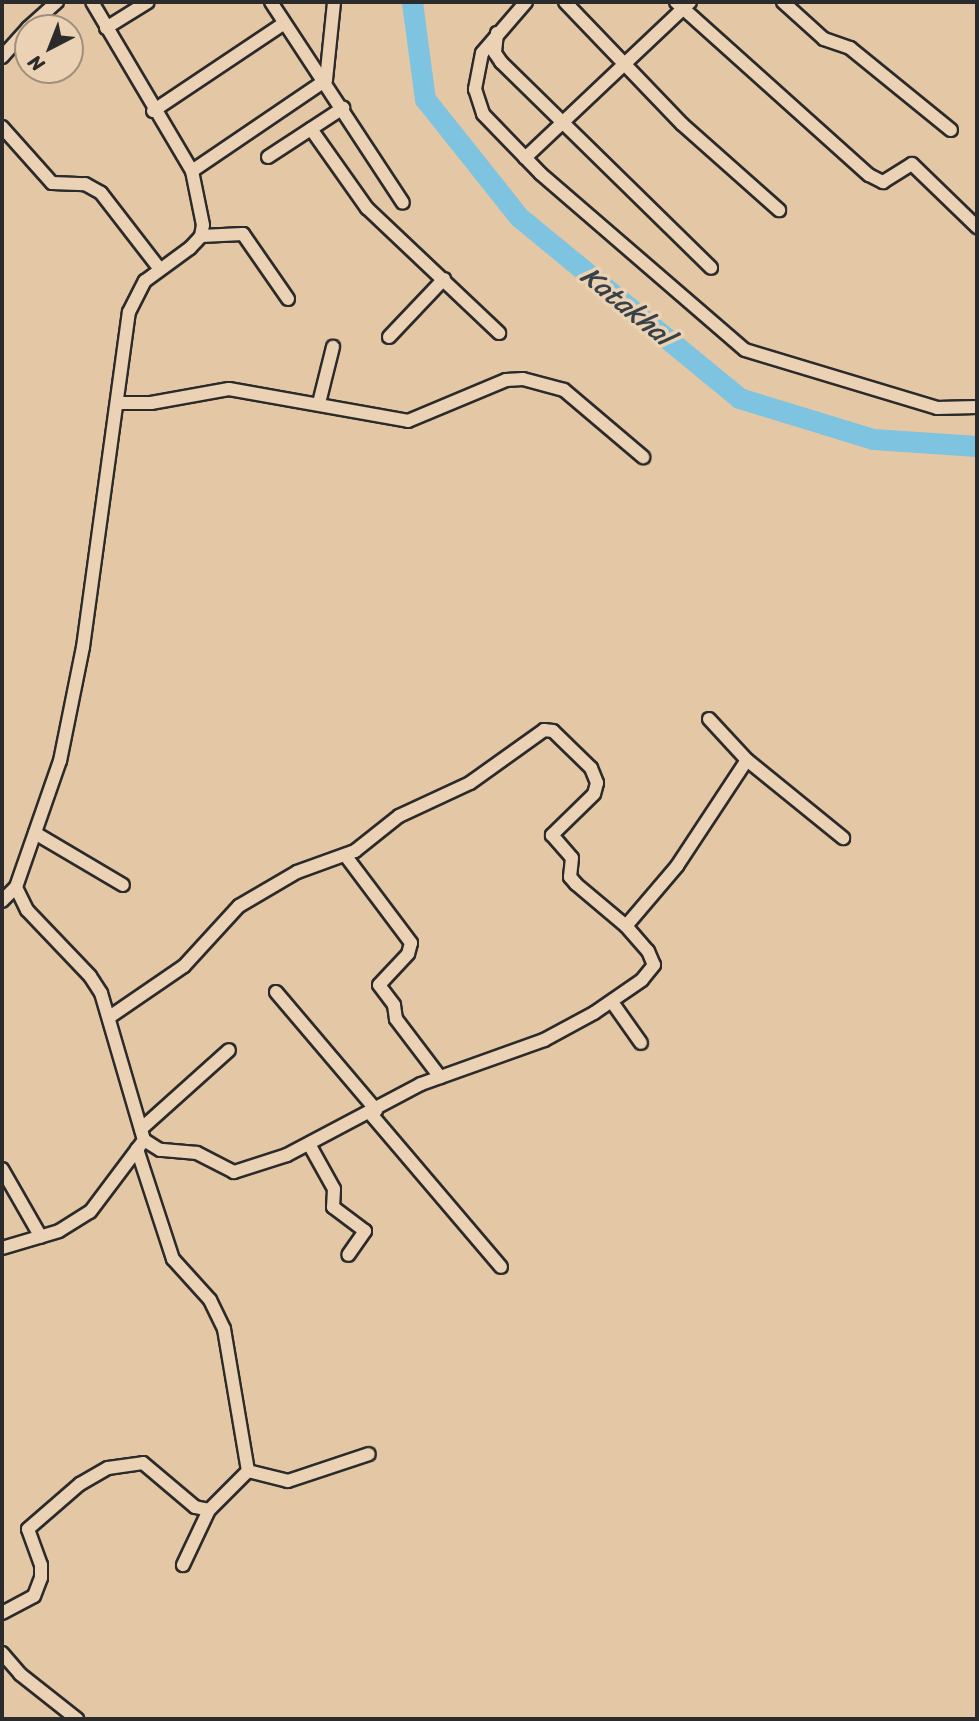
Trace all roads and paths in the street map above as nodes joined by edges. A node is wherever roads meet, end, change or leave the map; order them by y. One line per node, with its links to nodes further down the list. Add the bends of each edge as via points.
1 (57, 2): 10 (street)
2 (92, 2): 12 (street)
3 (148, 2): 12 (street)
4 (271, 2): 11 (street)
5 (334, 2): 17 (street)
6 (526, 2): 13 (street)
7 (565, 2): 16 (street)
8 (786, 3): 23 (street, via 824,39 850,48)
9 (682, 4): 16 (street); 29 (street, via 869,175 883,182 912,164)
10 (44, 14)
11 (282, 24): 17 (street); 19 (street)
12 (106, 28): 19 (street)
13 (498, 33): 20 (street, via 495,53 501,62); 25 (street, via 482,52 476,75 477,102)
14 (14, 44): 15 (street)
15 (2, 57)
16 (627, 64): 20 (street); 28 (street, via 682,124)
17 (326, 80): 18 (street); 26 (street)
18 (343, 108): 22 (street); 27 (street)
19 (153, 111): 26 (street)
20 (562, 124): 25 (street); 32 (street)
21 (2, 127): 31 (street, via 52,183 85,184 101,193)
22 (311, 129): 24 (street); 33 (street, via 367,208)
23 (951, 130)
24 (268, 157)
25 (525, 158): 40 (street, via 745,350 937,408)
26 (192, 171): 30 (street, via 203,209)
27 (403, 203)
28 (779, 210)
29 (977, 227)
30 (201, 236): 31 (street); 34 (street, via 243,234)
31 (159, 268): 38 (street, via 136,294 129,312)
32 (711, 268)
33 (444, 279): 35 (street); 36 (street)
34 (288, 299)
35 (499, 333)
36 (389, 337)
37 (333, 347): 39 (street)
38 (118, 403): 39 (street, via 151,403 229,389); 44 (street, via 83,647 60,761)
39 (320, 403): 41 (street, via 408,421 506,380 523,379 564,390)
40 (977, 407)
41 (643, 457)
42 (709, 719): 43 (street)
43 (747, 760): 45 (street); 50 (street, via 677,866)
44 (35, 833): 47 (street); 48 (street)
45 (843, 838)
46 (345, 855): 50 (street, via 399,816 470,783 548,729 591,768 597,783 587,804 552,835 572,858 570,877); 53 (street, via 297,872 239,906 184,966); 56 (street, via 411,943 408,954 379,985 394,1005 396,1019)
47 (123, 886)
48 (16, 887): 49 (street); 53 (street, via 42,928 90,976)
49 (2, 901)
50 (626, 926): 52 (street, via 654,965)
51 (276, 992): 57 (street)
52 (612, 1002): 54 (street); 56 (street, via 544,1040)
53 (111, 1016): 58 (street)
54 (640, 1043)
55 (229, 1050): 58 (street)
56 (440, 1077): 57 (street)
57 (373, 1111): 59 (street); 64 (street)
58 (141, 1139): 59 (street, via 160,1150 197,1153 234,1172); 61 (street, via 90,1212); 66 (street, via 173,1259 210,1300 222,1322)
59 (309, 1144): 63 (street, via 334,1189 333,1207 365,1231)
60 (2, 1169): 61 (street)
61 (41, 1237): 62 (street)
62 (2, 1248)
63 (348, 1255)
64 (501, 1267)
65 (369, 1454): 66 (street, via 288,1480)
66 (248, 1471): 67 (street)
67 (209, 1510): 68 (street); 69 (street, via 184,1499 143,1463 108,1468 28,1529 41,1578 34,1596)
68 (183, 1565)
69 (2, 1613)
70 (2, 1653): 71 (street, via 20,1674)
71 (77, 1719)

